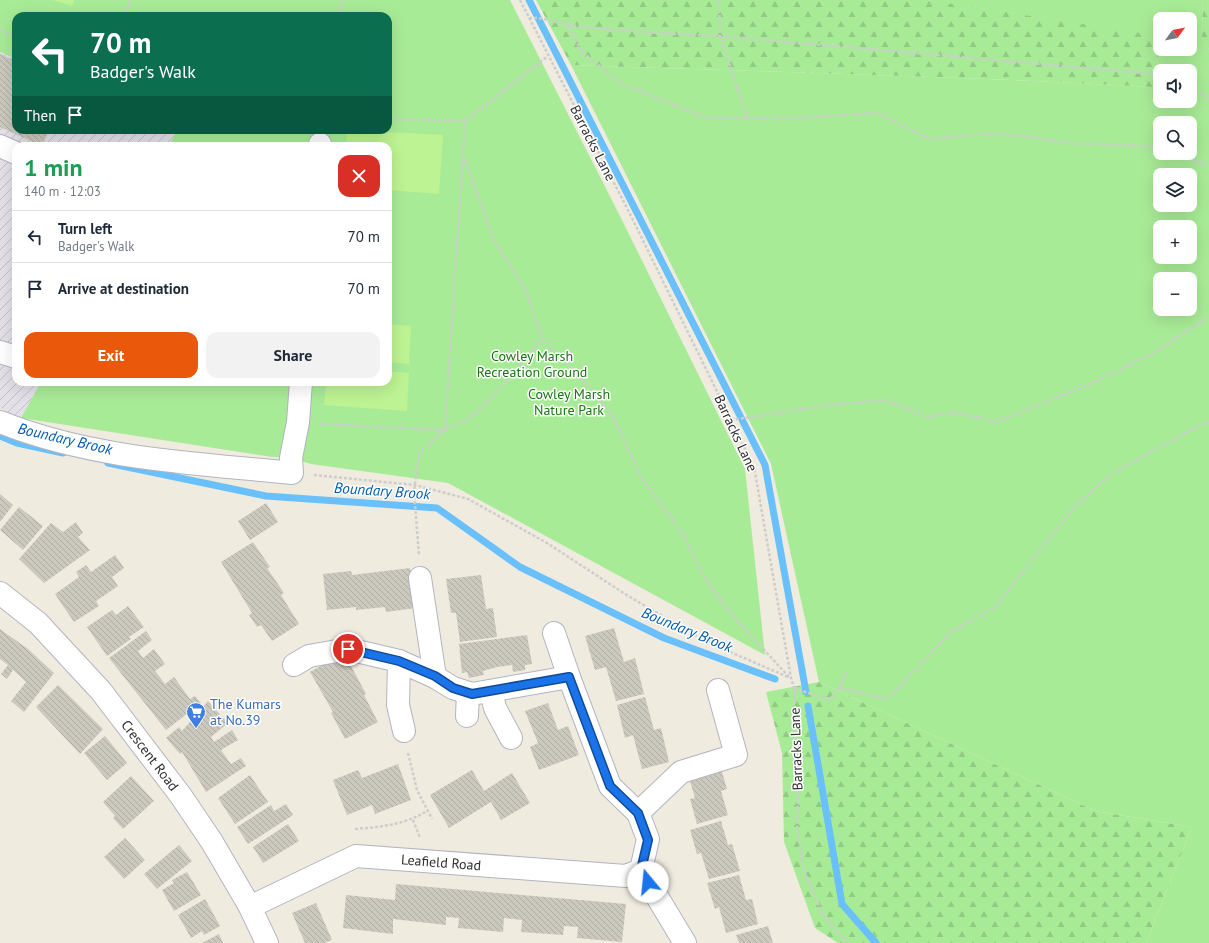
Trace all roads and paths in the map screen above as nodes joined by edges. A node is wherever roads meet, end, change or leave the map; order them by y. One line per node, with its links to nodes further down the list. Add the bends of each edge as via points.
1 (131, 0): 5 (path)
2 (343, 0): 6 (path)
3 (520, 0): 7 (path, Barracks Lane)
4 (718, 0): 11 (path)
5 (126, 12)
6 (339, 12)
7 (528, 18): 8 (path, via 542,18); 12 (path, Barracks Lane)
8 (568, 25): 11 (path, via 653,34); 17 (path, via 582,52 622,84 707,118)
9 (0, 30): 10 (path)
10 (12, 35)
11 (720, 36): 13 (path); 17 (path)
12 (548, 56): 18 (path); 30 (path, Barracks Lane)
13 (1153, 74)
14 (1197, 92): 15 (path)
15 (1209, 98)
16 (392, 119): 18 (path)
17 (748, 119): 20 (path, via 877,113 930,139 983,134)
18 (465, 121): 22 (path)
19 (0, 146): 21 (street)
20 (1153, 149)
21 (12, 151)
22 (463, 155): 26 (path, via 494,240 526,291); 34 (path)
23 (1191, 160): 24 (path)
24 (1209, 165)
25 (1209, 317): 30 (path, via 1152,354 1092,383 996,422 954,412 927,417 885,400)
26 (542, 338): 34 (path, via 480,409 470,418); 45 (path, via 594,392 614,418 640,476 685,537 699,568 715,593)
27 (0, 352): 28 (street)
28 (12, 356)
29 (301, 386): 32 (street)
30 (732, 419): 45 (path, Barracks Lane, via 754,467)
31 (0, 422): 35 (street, via 21,431 82,448 156,459)
32 (298, 422): 34 (path); 35 (street, via 291,458)
33 (1209, 422): 47 (path, via 1111,474 1074,508 994,608 952,631 887,699)
34 (445, 430): 36 (path, via 419,453)
35 (292, 473): 36 (path)
36 (415, 485): 37 (path); 45 (path, via 468,499 547,543 625,594 705,641)
37 (420, 578): 43 (street)
38 (0, 593): 61 (street, Crescent Road, via 38,623 101,691 181,796 212,842)
39 (554, 633): 44 (street)
40 (399, 661): 41 (street, via 348,649 309,656); 43 (street); 52 (street, via 398,705)
41 (294, 664)
42 (846, 672): 47 (path)
43 (435, 676): 50 (street, via 453,688)
44 (569, 677): 49 (street); 55 (street, via 610,786)
45 (791, 678): 46 (path, Barracks Lane)
46 (794, 688): 47 (path, via 828,700); 62 (path, Barracks Lane, via 797,828 804,871 823,915)
47 (840, 688)
48 (718, 690): 55 (street, via 736,755 681,772)
49 (491, 691): 50 (street); 53 (street, via 495,708)
50 (468, 693): 51 (street)
51 (467, 716)
52 (404, 731): 54 (path, via 417,790)
53 (511, 738)
54 (427, 811): 56 (path); 57 (path)
55 (638, 813): 60 (street, via 648,840)
56 (432, 819)
57 (413, 820): 58 (path, via 385,827); 59 (path)
58 (354, 829)
59 (421, 841)
60 (641, 870): 61 (street, Leafield Road, via 626,876 356,856); 64 (street)
61 (250, 907): 63 (street, Crescent Road)
62 (848, 942)
63 (267, 943)
64 (685, 943)

